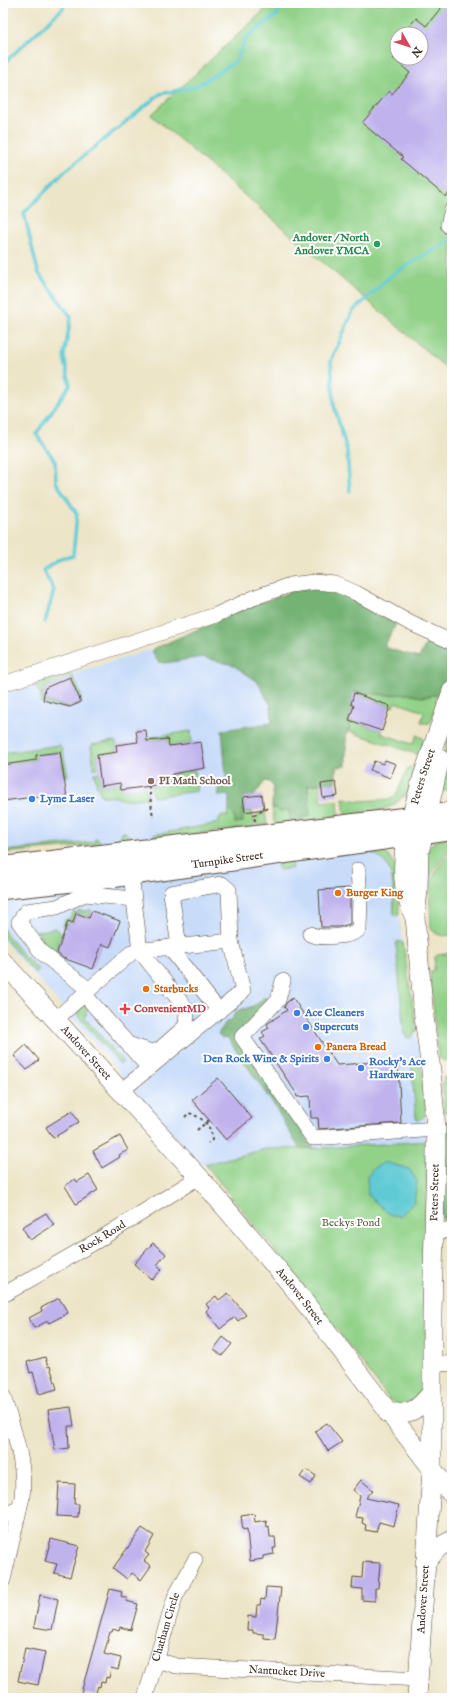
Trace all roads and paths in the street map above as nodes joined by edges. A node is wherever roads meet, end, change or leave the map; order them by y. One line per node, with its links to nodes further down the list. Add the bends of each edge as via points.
1 (452, 210): 2 (street)
2 (450, 227)
3 (452, 642): 4 (street, via 410,623 356,593 335,584 314,582 290,585 216,615)
4 (3, 684)
5 (452, 691): 12 (main road, Peters Street, via 422,779)
6 (452, 706): 12 (main road, Peters Street)
7 (149, 786): 10 (path)
8 (270, 807): 11 (path, via 254,815)
9 (452, 813): 12 (highway, Turnpike Street)
10 (153, 817)
11 (255, 822)
12 (417, 825): 13 (highway, Turnpike Street); 15 (highway, Turnpike Street); 16 (highway, Turnpike Street); 33 (main road, Peters Street, via 419,852 415,917)
13 (452, 829)
14 (358, 870): 18 (street, via 359,929 349,935 316,937)
15 (131, 874): 16 (highway, Turnpike Street); 17 (street)
16 (4, 883)
17 (134, 898): 21 (street); 24 (street, via 84,894 57,907 26,912 19,922 42,953)
18 (310, 934)
19 (232, 941): 20 (street); 20 (street, via 229,890 222,884 171,893); 25 (street, via 243,991)
20 (174, 947): 21 (street); 25 (street)
21 (140, 951): 24 (street, via 131,953); 27 (street, via 187,1010 186,1026 160,1049 152,1052)
22 (4, 964): 26 (main road, Andover Street)
23 (283, 981): 33 (street, via 278,1000 242,1037 313,1138)
24 (87, 992): 26 (street); 27 (street)
25 (219, 1012): 28 (street)
26 (56, 1019): 29 (main road, Andover Street)
27 (128, 1044): 28 (street)
28 (150, 1068): 29 (street)
29 (121, 1091): 36 (main road, Andover Street)
30 (185, 1117): 32 (path, via 189,1113)
31 (209, 1120): 32 (path)
32 (205, 1123): 34 (path); 35 (path, via 212,1136)
33 (436, 1128): 37 (main road, Peters Street)
34 (197, 1130)
35 (208, 1143)
36 (199, 1177): 38 (street, Rock Road, via 100,1239); 43 (main road, Andover Street, via 292,1286)
37 (444, 1231): 39 (main road, Peters Street, via 432,1313)
38 (3, 1295)
39 (433, 1363): 40 (street); 41 (main road, Peters Street)
40 (452, 1364)
41 (432, 1392): 43 (main road, via 414,1411); 44 (main road, Peters Street)
42 (3, 1396): 46 (street, via 23,1470 24,1484)
43 (388, 1413): 44 (main road, Andover Street)
44 (432, 1469): 45 (main road); 50 (main road, Andover Street)
45 (452, 1494)
46 (19, 1509): 47 (street); 51 (street)
47 (3, 1515)
48 (452, 1540): 50 (main road, via 439,1547)
49 (196, 1560): 52 (street, Chatham Circle, via 175,1597)
50 (425, 1563): 53 (main road, Andover Street)
51 (3, 1580)
52 (156, 1660): 53 (street, Nantucket Drive, via 177,1666); 54 (street, Chatham Circle)
53 (418, 1679): 55 (main road, Andover Street)
54 (145, 1698)
55 (417, 1698)

